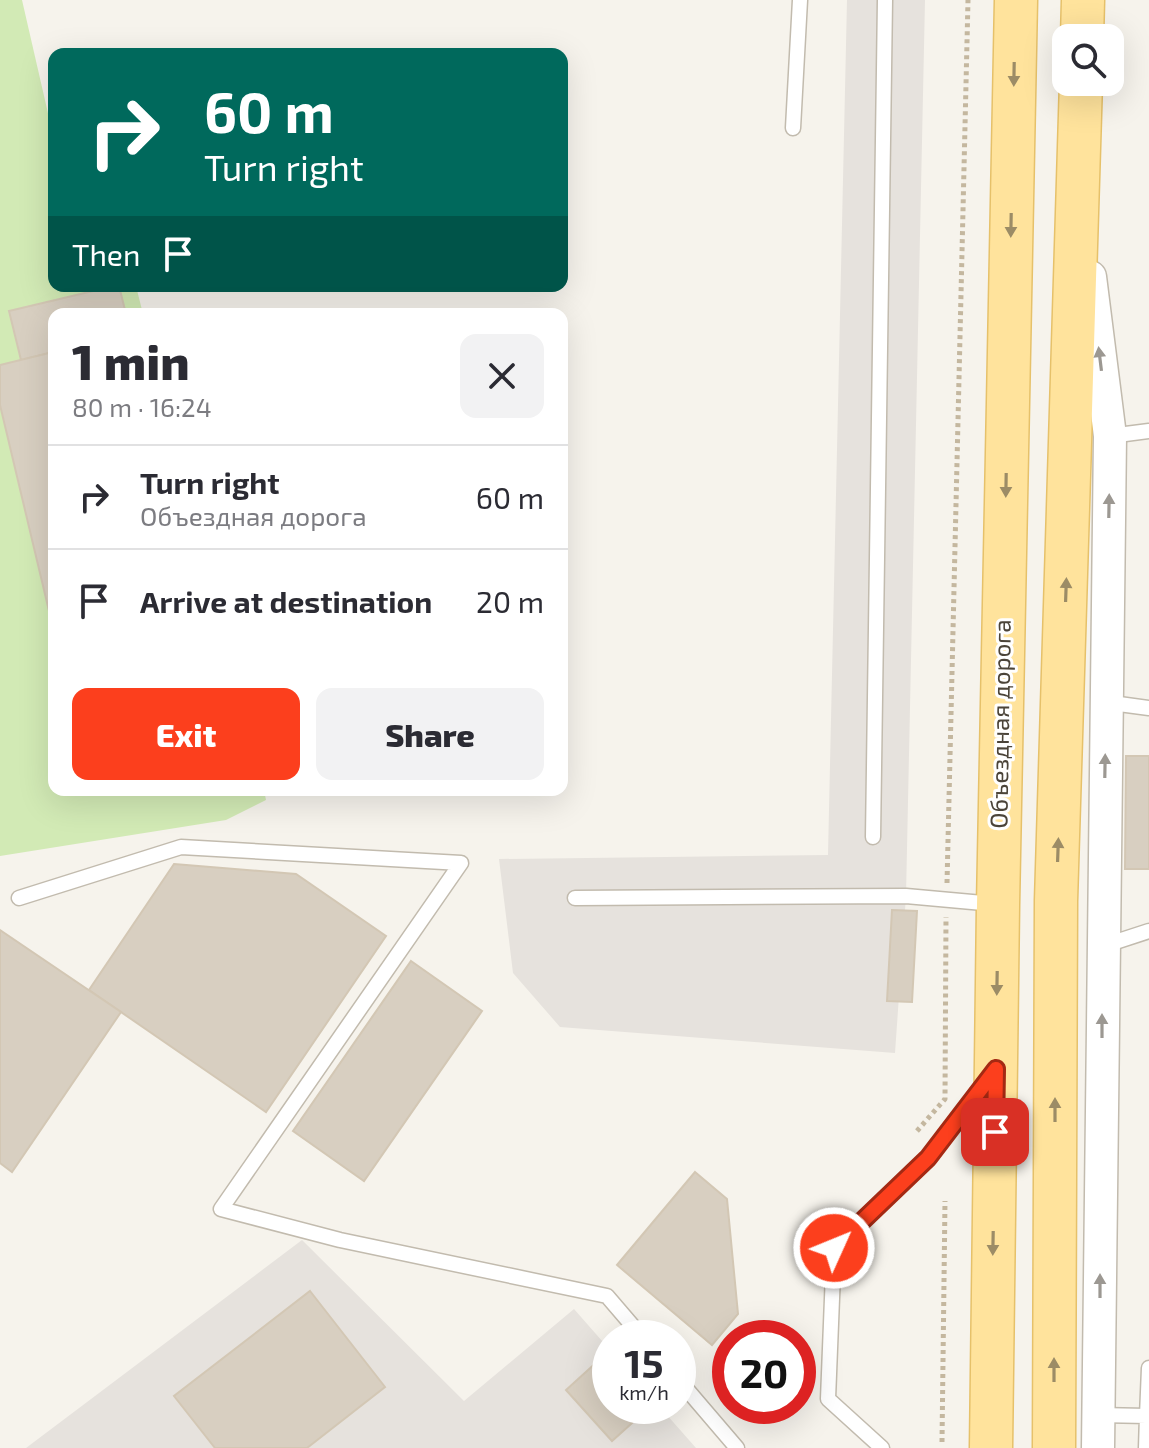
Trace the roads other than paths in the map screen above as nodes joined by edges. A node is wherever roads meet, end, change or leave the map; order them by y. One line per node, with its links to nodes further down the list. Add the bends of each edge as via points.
1 (800, 0): 7 (lane)
2 (885, 0): 13 (lane)
3 (1016, 0): 16 (main road, Объездная дорога, one-way to 16)
4 (1083, 0): 5 (main road)
5 (1082, 24)
6 (1081, 96): 8 (main road)
7 (793, 128)
8 (1079, 187): 10 (street, one-way to 8); 28 (main road, one-way to 8, via 1056,901)
9 (1149, 431): 10 (lane)
10 (1110, 436): 11 (street, one-way to 10)
11 (1106, 697): 12 (lane); 18 (street, one-way to 11)
12 (1149, 708)
13 (873, 837)
14 (19, 898): 20 (lane, via 181,847 461,863 221,1209 340,1240 607,1296)
15 (575, 898): 16 (lane, via 906,896)
16 (998, 905): 19 (main road, Объездная дорога, one-way to 19)
17 (1149, 931): 18 (lane)
18 (1102, 946): 23 (street, one-way to 18)
19 (996, 1069): 26 (lane, via 928,1158 834,1248 828,1399); 27 (main road, Объездная дорога, one-way to 27)
20 (628, 1320)
21 (1149, 1368): 24 (lane)
22 (696, 1400): 25 (lane)
23 (1099, 1415): 24 (lane); 29 (street)
24 (1147, 1416): 30 (lane)
25 (737, 1448)
26 (882, 1448)
27 (991, 1448)
28 (1054, 1448)
29 (1098, 1448)
30 (1146, 1448)

